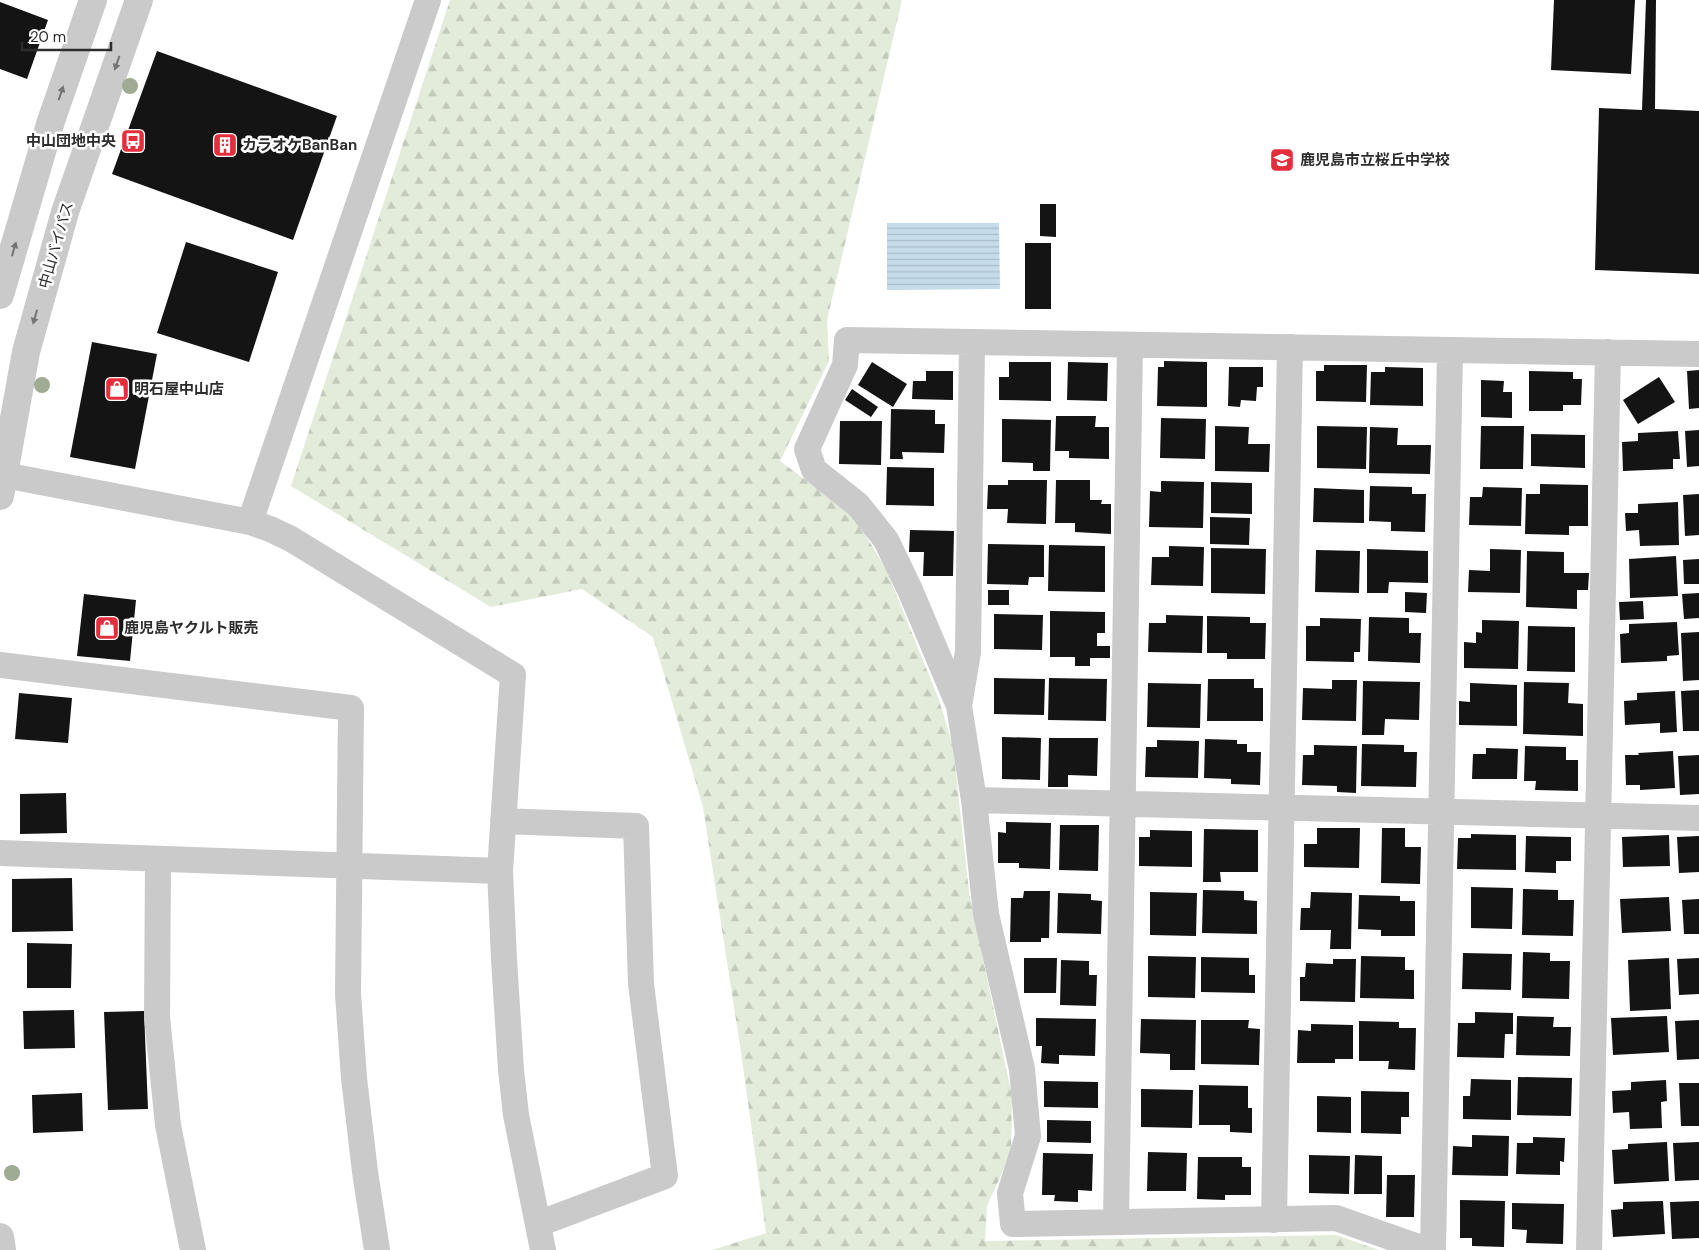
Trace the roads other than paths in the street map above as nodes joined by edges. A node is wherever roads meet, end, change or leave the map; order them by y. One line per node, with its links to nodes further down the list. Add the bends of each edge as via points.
1 (93, 0): 4 (street, one-way to 1, via 51,121)
2 (139, 0): 11 (street, 中山バイパス, one-way to 11, via 64,212 26,352)
3 (428, 0): 12 (street)
4 (0, 295)
5 (972, 342): 6 (street); 14 (street, via 968,652); 14 (street, via 847,340 845,365 807,449 814,470 858,505 886,540)
6 (1130, 345): 7 (street); 16 (street)
7 (1290, 347): 8 (street); 17 (street)
8 (1450, 350): 9 (street); 18 (street)
9 (1608, 352): 10 (street); 19 (street)
10 (1699, 354)
11 (1, 482): 12 (street)
12 (250, 522): 21 (street, via 291,539 513,675)
13 (0, 665): 24 (street, via 351,708)
14 (959, 706): 15 (street)
15 (974, 800): 16 (street); 27 (street, via 986,914 1022,1069 1028,1136 1010,1192 1012,1224)
16 (1122, 803): 17 (street); 27 (street)
17 (1282, 808): 18 (street); 26 (street)
18 (1441, 811): 19 (street); 35 (street)
19 (1598, 816): 20 (street); 36 (street)
20 (1699, 818)
21 (503, 821): 25 (street); 28 (street, via 636,826 641,984 665,1176)
22 (0, 853): 23 (street)
23 (158, 859): 24 (street); 31 (street, via 157,1017 168,1125)
24 (350, 866): 25 (street); 32 (street, via 348,994 365,1172)
25 (500, 871): 28 (street, via 511,1070 516,1115)
26 (1274, 1220): 27 (street); 34 (street, via 1336,1218)
27 (1116, 1222)
28 (538, 1224): 33 (street)
29 (0, 1237): 30 (street)
30 (2, 1250)
31 (192, 1250)
32 (377, 1250)
33 (543, 1250)
34 (1427, 1250)
35 (1433, 1250)
36 (1589, 1250)

